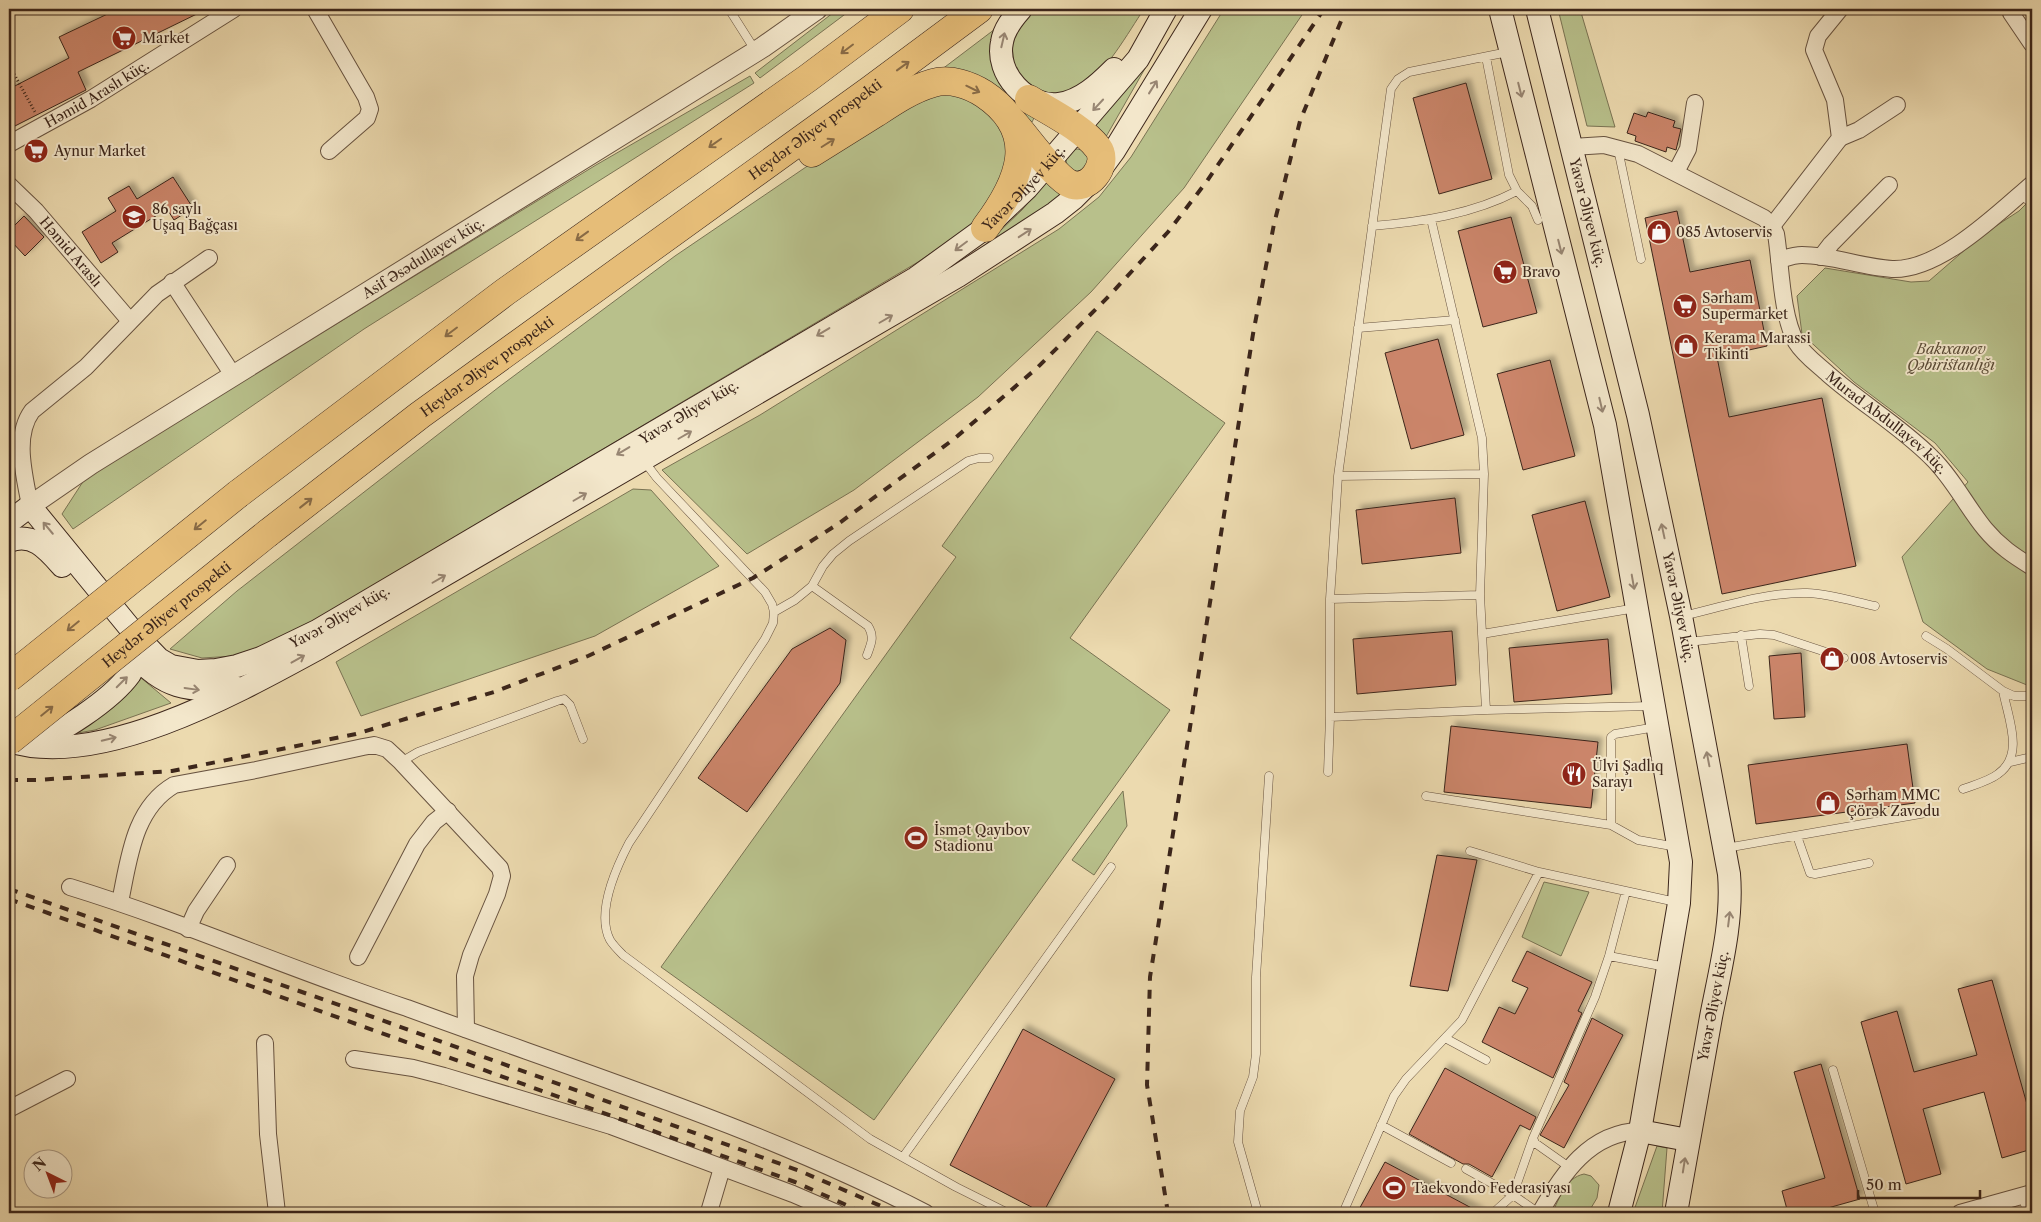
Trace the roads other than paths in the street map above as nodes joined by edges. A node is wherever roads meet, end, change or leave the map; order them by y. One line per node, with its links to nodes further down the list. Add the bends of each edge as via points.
1 (234, 9): 25 (street, Həmid Araslı küç., via 91,99)
2 (315, 9): 28 (street, via 370,109 367,118)
3 (729, 9): 17 (lane)
4 (817, 9): 17 (street, Asif Əsədullayev küç.)
5 (900, 9): 75 (highway, one-way to 75, bridge, via 808,78 505,292 238,494)
6 (979, 9): 47 (highway, Heydər Əliyev prospekti, one-way to 6)
7 (1021, 9): 19 (main road, one-way to 7, via 1009,78 1001,55 1006,29)
8 (1160, 9): 19 (main road, via 1115,67 1090,90 1059,104)
9 (1166, 9): 23 (main road, Yavər Əliyev küç., one-way to 23, via 1138,59)
10 (1201, 9): 31 (main road, Yavər Əliyev küç., one-way to 10)
11 (1500, 9): 16 (main road)
12 (1537, 9): 26 (main road, Yavər Əliyev küç.)
13 (1840, 9): 24 (street, via 1818,36 1814,50 1835,100)
14 (2011, 14): 15 (street)
15 (2032, 44)
16 (1510, 51): 18 (lane); 64 (main road, one-way to 64, via 1603,417)
17 (756, 52): 51 (street, Asif Əsədullayev küç.)
18 (1486, 57): 35 (lane, via 1509,175); 39 (lane, via 1409,72 1398,78 1391,89)
19 (1029, 99): 23 (highway)
20 (1696, 103): 30 (street, via 1688,149)
21 (1897, 105): 24 (street, via 1859,130)
22 (1008, 116): 29 (highway); 41 (highway, via 1018,138 1019,164 1002,205); 47 (highway, one-way to 22, via 919,88 935,82 963,84 996,103)
23 (1076, 129): 29 (main road, Yavər Əliyev küç.); 31 (highway, via 1094,143 1101,154)
24 (1840, 138): 40 (street)
25 (9, 144)
26 (1572, 147): 27 (street); 66 (main road, Yavər Əliyev küç., one-way to 26, via 1636,406)
27 (1618, 147): 30 (street); 44 (lane)
28 (329, 151)
29 (1048, 162): 31 (highway, via 1074,185 1087,183); 41 (main road, Yavər Əliyev küç., via 1014,202)
30 (1676, 172): 40 (street, via 1757,214)
31 (1095, 177): 53 (main road, Yavər Əliyev küç., one-way to 31, via 958,276 1055,213)
32 (2032, 184): 36 (street)
33 (9, 185): 49 (street, Həmid Araslı, via 36,211)
34 (1889, 185): 42 (street)
35 (1517, 191): 37 (lane, via 1497,202); 38 (lane, via 1532,206)
36 (2026, 199): 42 (street, via 1943,254 1919,265 1894,269)
37 (1431, 219): 39 (lane); 48 (lane)
38 (1538, 220)
39 (1372, 226): 50 (lane)
40 (1772, 226): 45 (street, Murad Abdullayev küç.)
41 (985, 228): 67 (main road, Yavər Əliyev küç., one-way to 67, via 916,278 317,631 280,649 237,666 185,670 159,659)
42 (1821, 257): 45 (street, via 1800,255)
43 (209, 258): 46 (street)
44 (1641, 259)
45 (1779, 260): 59 (street, Murad Abdullayev küç., via 1791,329 1804,353 1931,457 1984,528 2009,553)
46 (172, 282): 49 (street); 51 (street)
47 (594, 289): 84 (highway, Heydər Əliyev prospekti, one-way to 47, bridge, via 268,533 420,415)
48 (1455, 320): 50 (lane); 54 (lane, via 1482,438)
49 (130, 321): 56 (street, via 86,367 26,419)
50 (1358, 328): 55 (lane)
51 (233, 376): 56 (street, Asif Əsədullayev küç.)
52 (989, 458): 60 (lane, via 968,461 849,541 833,554)
53 (643, 460): 65 (lane, via 766,592); 76 (main road, Yavər Əliyev küç., one-way to 53)
54 (1484, 474): 55 (lane); 61 (lane)
55 (1338, 476): 62 (lane)
56 (19, 509): 57 (main road); 67 (main road, Yavər Əliyev küç., one-way to 56)
57 (9, 522)
58 (9, 542): 73 (main road, via 21,538 32,540 51,553)
59 (2032, 567)
60 (812, 586): 65 (lane); 72 (lane, via 868,626 873,638)
61 (1480, 595): 62 (lane); 68 (lane)
62 (1330, 599): 82 (lane)
63 (1875, 606): 66 (lane, via 1806,593 1762,598)
64 (1638, 608): 68 (lane); 81 (main road)
65 (774, 612): 123 (lane, via 773,623 765,639 620,859 609,890 606,922 610,940 623,955 870,1139)
66 (1681, 616): 71 (main road, Yavər Əliyev küç.)
67 (134, 633): 73 (main road)
68 (1482, 634): 80 (lane)
69 (1741, 635): 71 (lane); 74 (lane, via 1774,636); 77 (lane)
70 (1926, 636): 78 (lane)
71 (1686, 642): 97 (main road, Yavər Əliyev küç., one-way to 71)
72 (867, 655)
73 (136, 657): 76 (main road, one-way to 76, via 154,675 189,689 204,691); 84 (main road, one-way to 73, via 54,734 93,707 130,673)
74 (1844, 658)
75 (9, 678)
76 (255, 682): 84 (main road, Yavər Əliyev küç., one-way to 76, via 59,748 108,740 186,715)
77 (1749, 686)
78 (2003, 691): 79 (lane, via 2014,696); 87 (lane, via 2014,747)
79 (2032, 696)
80 (1486, 710): 81 (lane); 82 (lane)
81 (1656, 716): 94 (lane, via 1611,737); 96 (main road)
82 (1330, 717): 88 (lane)
83 (583, 739): 86 (lane, via 570,704 557,700 418,752)
84 (14, 742)
85 (2032, 757): 87 (lane)
86 (401, 762): 92 (street); 105 (street, via 387,749 374,745 174,785 156,798 140,823)
87 (2010, 762): 90 (lane, via 1998,774)
88 (1328, 772)
89 (1269, 776): 135 (lane, via 1256,977 1256,1054 1253,1077 1240,1111 1238,1142)
90 (1963, 789)
91 (1426, 796): 94 (lane)
92 (448, 811): 109 (street, via 434,822 417,844); 111 (street, via 500,868 502,876 465,976)
93 (1926, 813): 95 (lane)
94 (1611, 825): 96 (lane, via 1638,840)
95 (1797, 836): 97 (lane); 99 (lane, via 1810,873)
96 (1679, 848): 106 (main road)
97 (1725, 848): 122 (main road, Yavər Əliyev küç., one-way to 97, via 1730,913)
98 (1470, 851): 102 (lane)
99 (1869, 863)
100 (227, 865): 107 (street, via 196,911)
101 (1111, 867): 123 (lane)
102 (1539, 872): 104 (lane); 112 (lane, via 1470,1007)
103 (70, 887): 105 (street)
104 (1626, 891): 106 (lane); 108 (lane)
105 (120, 902): 107 (street)
106 (1679, 902): 110 (main road)
107 (188, 929): 111 (street)
108 (1609, 956): 110 (lane); 121 (lane, via 1595,997)
109 (358, 957)
110 (1668, 967): 120 (main road)
111 (466, 1029): 133 (street, via 733,1126 877,1188)
112 (1445, 1038): 115 (lane); 119 (lane, via 1394,1096)
113 (265, 1044): 131 (street, via 268,1134)
114 (354, 1059): 126 (street, via 444,1076 611,1126)
115 (1486, 1060)
116 (1833, 1070): 141 (lane)
117 (67, 1078): 118 (street)
118 (9, 1108)
119 (1381, 1125): 124 (lane); 136 (lane)
120 (1640, 1131): 122 (main road); 125 (street, via 1609,1137); 139 (main road)
121 (1534, 1138): 125 (lane, via 1535,1143); 128 (lane)
122 (1688, 1140): 140 (main road, Yavər Əliyev küç., one-way to 122)
123 (903, 1157): 134 (lane)
124 (1451, 1163)
125 (1569, 1167): 138 (street)
126 (722, 1168): 130 (street); 132 (street)
127 (1466, 1169): 128 (lane)
128 (1513, 1195): 137 (lane); 138 (lane)
129 (2027, 1195): 142 (street); 143 (lane)
130 (708, 1212)
131 (277, 1213)
132 (837, 1213)
133 (926, 1213)
134 (1008, 1213)
135 (1258, 1213)
136 (1343, 1213)
137 (1493, 1213)
138 (1539, 1213)
139 (1620, 1213)
140 (1676, 1213)
141 (1875, 1213)
142 (1960, 1213)
143 (2027, 1213)

